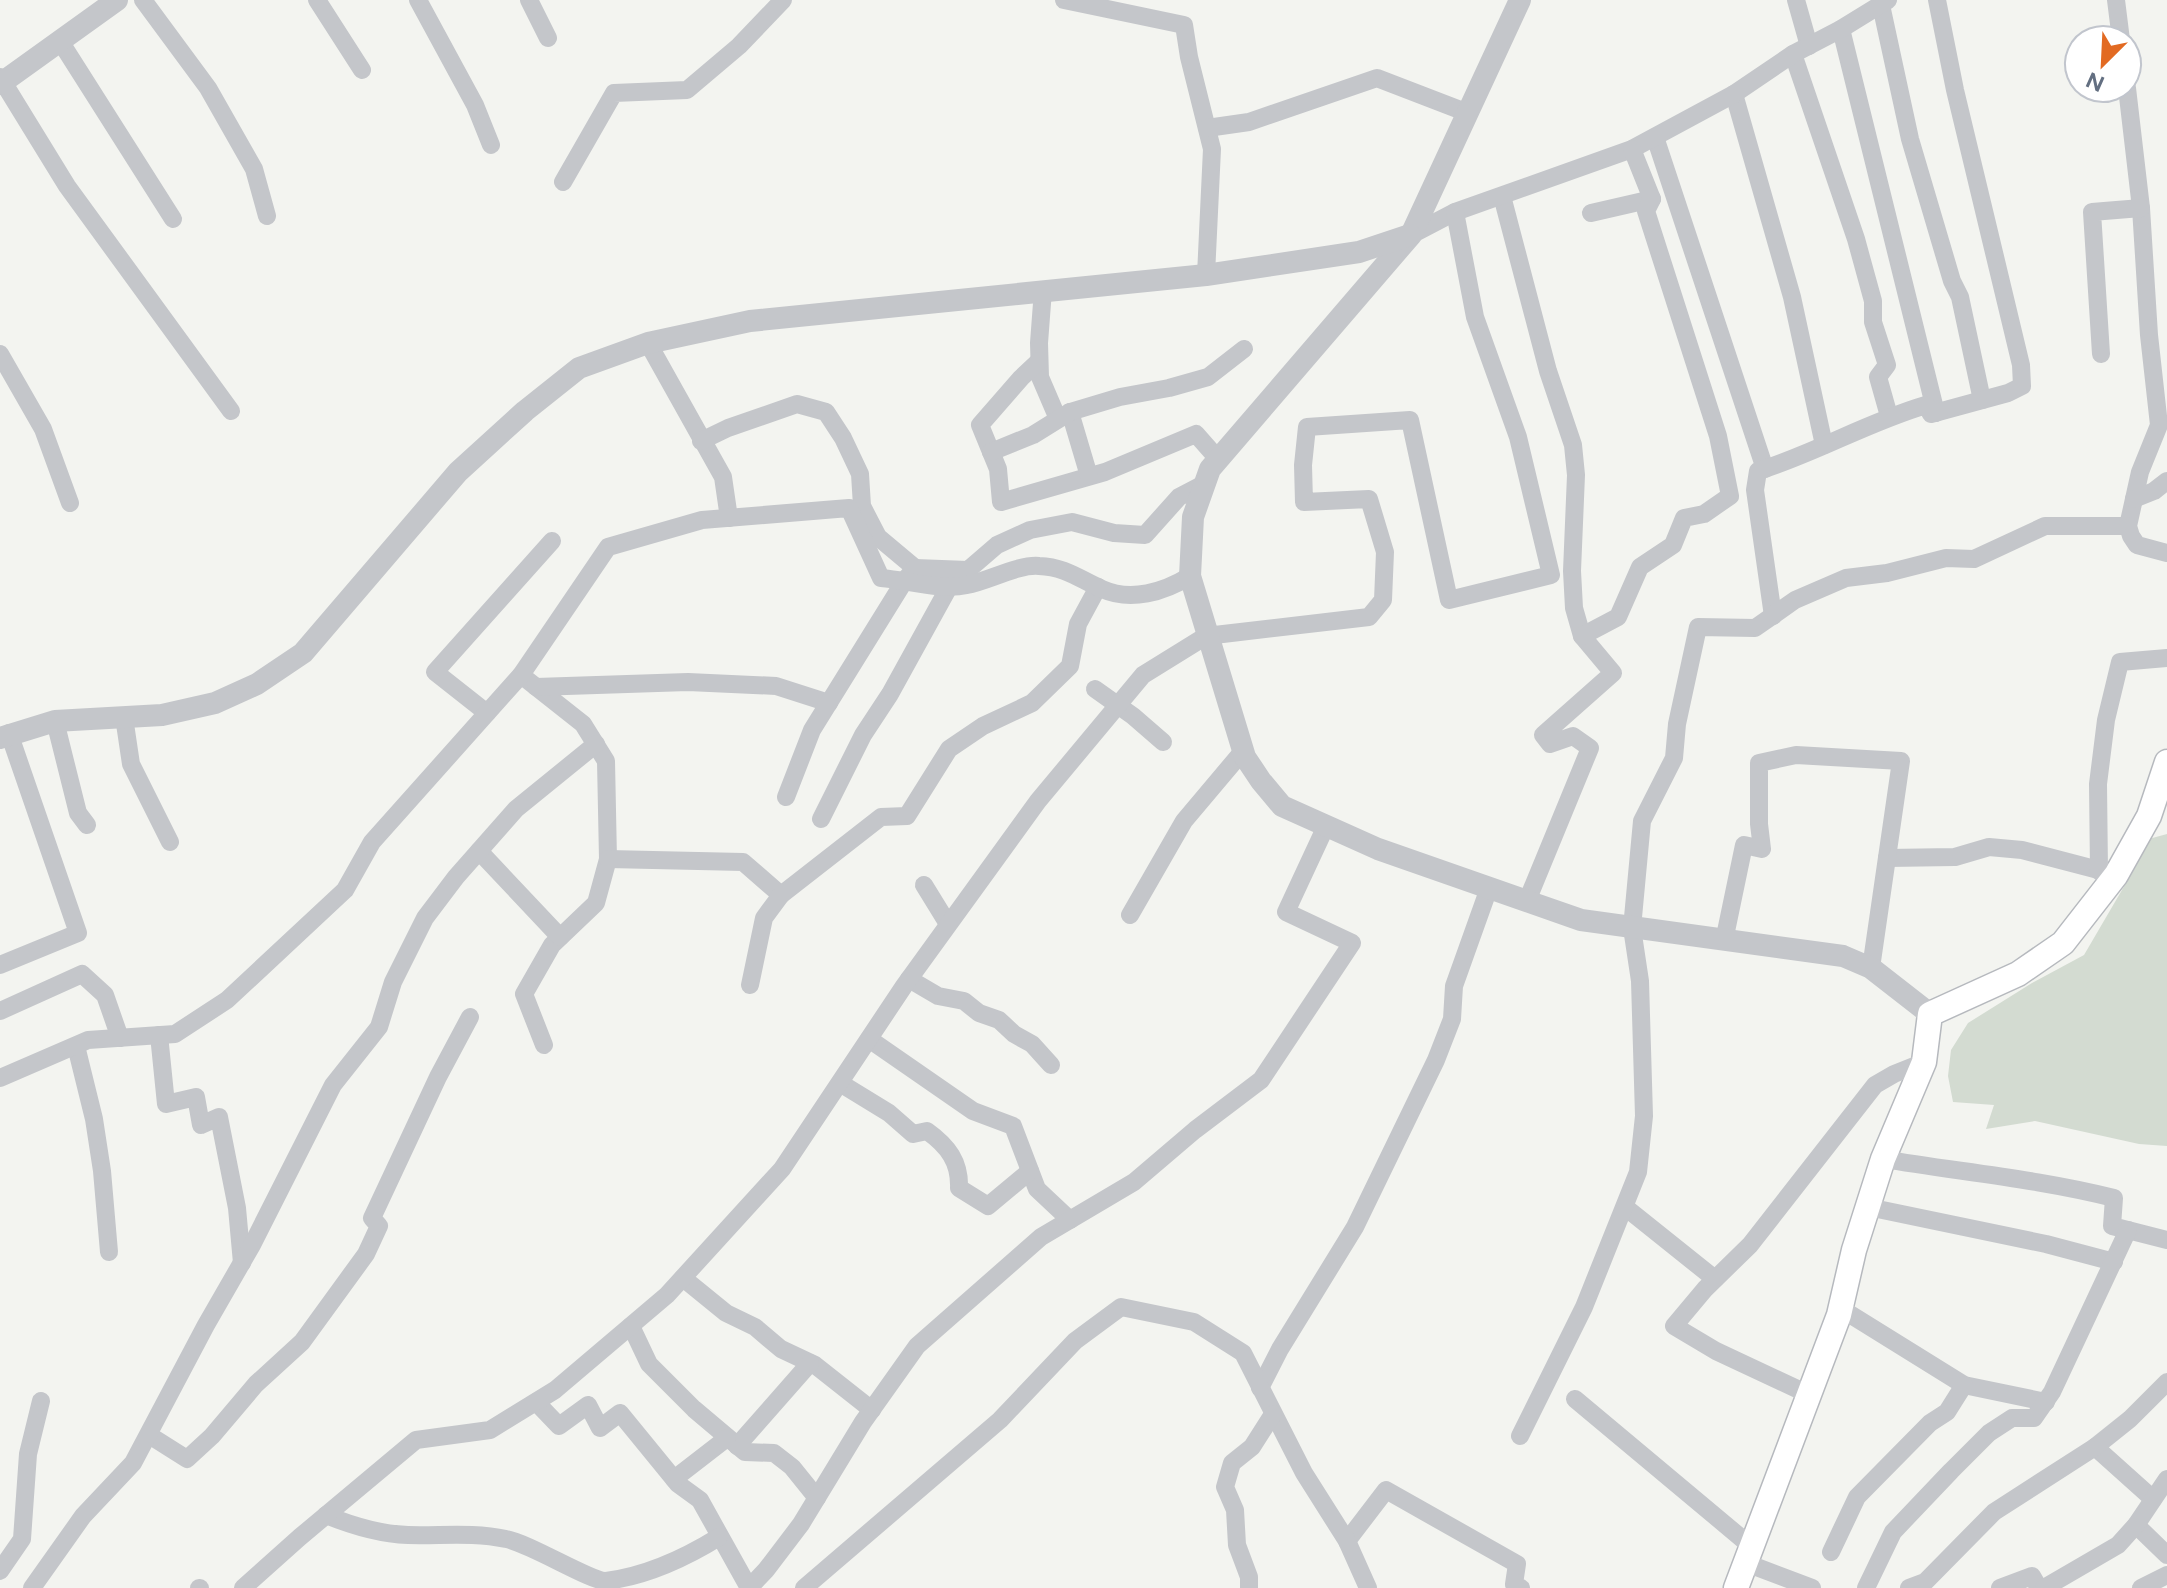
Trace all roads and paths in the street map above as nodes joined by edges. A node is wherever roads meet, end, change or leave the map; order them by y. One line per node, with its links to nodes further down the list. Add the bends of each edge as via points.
1 (117, 0): 16 (street)
2 (143, 0): 33 (street, via 208,88 254,169)
3 (317, 0): 18 (street)
4 (418, 0): 25 (street)
5 (529, 0): 15 (street)
6 (783, 0): 27 (street, via 687,90 614,93)
7 (1064, 0): 23 (street, via 1184,25)
8 (1520, 0): 22 (street)
9 (1796, 0): 17 (street)
10 (1937, 0): 43 (street, via 2021,365 2022,386)
11 (2116, 0): 13 (street)
12 (1885, 2): 14 (street); 43 (street, via 1910,139 1960,297)
13 (2119, 24)
14 (1841, 29): 17 (street); 45 (street)
15 (548, 38)
16 (60, 41): 19 (street); 34 (street)
17 (1801, 50): 20 (street); 47 (street, via 1873,301 1873,322 1887,365 1878,377)
18 (362, 70)
19 (1, 80): 44 (street, via 67,186)
20 (1734, 94): 24 (street); 49 (street, via 1792,297)
21 (2129, 104): 30 (street)
22 (1468, 113): 23 (street, via 1377,78 1249,122); 35 (street)
23 (1207, 128): 36 (street, via 1212,149)
24 (1655, 137): 26 (street); 52 (street)
25 (491, 145)
26 (1632, 149): 28 (street); 29 (street)
27 (563, 182)
28 (1502, 196): 31 (street); 68 (street, via 1573,445 1572,571)
29 (1652, 199): 32 (street); 68 (street, via 1646,211 1718,436 1730,496 1704,514 1684,518 1673,545 1640,567 1618,617)
30 (2141, 208): 41 (street, via 2092,212); 56 (street, via 2159,425)
31 (1455, 212): 35 (street); 67 (street, via 1475,317 1518,437 1551,575 1449,600 1410,420 1307,427 1304,502 1369,499 1385,552 1383,600 1369,617)
32 (1591, 213)
33 (267, 216)
34 (173, 219)
35 (1411, 235): 36 (street, via 1359,252); 51 (street)
36 (1206, 275): 37 (street)
37 (1043, 290): 38 (street, via 750,321); 42 (street)
38 (648, 343): 48 (street); 75 (street, via 579,368 515,420 458,472 303,653 257,684 215,703)
39 (1244, 349): 46 (street, via 1208,377)
40 (0, 354): 57 (street, via 43,429)
41 (2101, 354)
42 (1039, 361): 46 (street, via 1040,377); 50 (street, via 980,425)
43 (1982, 400): 45 (street)
44 (231, 411)
45 (1936, 413): 47 (street, via 1926,405)
46 (1064, 416): 50 (street); 53 (street)
47 (1889, 416): 49 (street)
48 (701, 441): 58 (street, via 723,477); 62 (street, via 797,404 826,412 860,474 862,506 878,537)
49 (1824, 445): 52 (street)
50 (991, 452): 53 (street, via 1001,502)
51 (1218, 459): 53 (street, via 1196,434); 55 (street)
52 (1765, 469): 66 (street, via 1758,471 1755,490)
53 (1089, 476)
54 (2167, 481): 56 (street)
55 (1202, 485): 62 (street, via 1179,497 1145,535 1072,522 1030,530 997,545 968,570); 63 (street, via 1193,517)
56 (2134, 499): 59 (street)
57 (70, 503)
58 (729, 518): 62 (street, via 849,508 881,578); 70 (street, via 702,520 608,547)
59 (2128, 526): 61 (street, via 2137,545); 66 (street, via 2045,526 1974,559 1946,558 1846,578 1795,600)
60 (552, 541): 74 (street, via 435,672)
61 (2167, 553)
62 (910, 574): 64 (street); 72 (street)
63 (1190, 576): 65 (street, via 1139,597); 67 (street)
64 (949, 587): 65 (street, via 1036,565 1072,572); 84 (street)
65 (1098, 587): 94 (street, via 1078,624 1070,666 1032,703 949,749 907,816 881,817)
66 (1773, 616): 98 (street, via 1755,628 1698,627 1674,758 1642,821)
67 (1206, 636): 73 (street, via 1143,675); 80 (street)
68 (1582, 636): 95 (street, via 1613,673 1543,735 1550,744 1573,736 1590,748)
69 (2167, 658): 91 (street, via 2120,662 2098,784)
70 (528, 681): 72 (street, via 776,686); 74 (street); 79 (street, via 583,724)
71 (1095, 689): 73 (street)
72 (829, 703): 82 (street, via 812,730)
73 (1118, 705): 78 (street); 97 (street, via 1038,801)
74 (487, 713): 108 (street, via 372,842 345,890 227,1000 175,1034)
75 (124, 717): 76 (street); 87 (street, via 131,764)
76 (55, 721): 77 (street); 85 (street, via 78,813)
77 (4, 736): 101 (street, via 78,933)
78 (1163, 742)
79 (596, 744): 88 (street, via 516,809); 90 (street, via 606,761)
80 (1243, 751): 86 (street, via 1282,806); 96 (street, via 1184,821)
81 (2167, 762): 83 (main road)
82 (786, 797)
83 (2158, 814): 91 (main road)
84 (821, 819)
85 (87, 825)
86 (1326, 826): 93 (street); 121 (street, via 1286,912 1352,943 1323,988 1261,1080 1134,1182)
87 (170, 842)
88 (479, 851): 99 (street); 126 (street, via 425,918 393,982 379,1027 333,1085)
89 (1887, 858): 91 (street, via 1955,857 1989,847 2022,850); 100 (street, via 1901,761 1796,755 1759,763 1762,849 1744,845); 102 (street)
90 (608, 859): 94 (street, via 743,862); 99 (street, via 596,903)
91 (2108, 873): 106 (main road, via 2063,943 2018,974)
92 (924, 885): 97 (street)
93 (1489, 888): 95 (street); 134 (street, via 1454,986 1452,1019 1436,1060 1355,1227)
94 (781, 895): 104 (street, via 764,918)
95 (1527, 901): 98 (street, via 1581,920)
96 (1130, 915)
97 (948, 924): 103 (street)
98 (1632, 928): 100 (street); 119 (street, via 1640,981 1644,1116 1638,1172)
99 (560, 937): 111 (street, via 524,994)
100 (1724, 941): 102 (street, via 1843,956)
101 (0, 965)
102 (1871, 968): 106 (street)
103 (909, 979): 110 (street); 114 (street, via 999,1020)
104 (750, 985)
105 (0, 1011): 109 (street, via 82,974 105,995)
106 (1930, 1014): 113 (main road)
107 (470, 1017): 142 (street, via 372,1218 379,1226 366,1254 302,1342 187,1459)
108 (159, 1035): 109 (street); 126 (street, via 166,1104 196,1097 201,1125 219,1117)
109 (120, 1038): 112 (street)
110 (869, 1039): 116 (street); 118 (street, via 973,1111 1013,1126)
111 (544, 1045)
112 (76, 1046): 115 (street); 124 (street, via 94,1119)
113 (1924, 1062): 117 (main road); 128 (street, via 1875,1085 1750,1245)
114 (1051, 1065)
115 (0, 1078)
116 (840, 1083): 118 (street, via 913,1134 927,1131 946,1144 960,1172 959,1188 988,1206); 127 (street, via 782,1169)
117 (1883, 1159): 120 (main road); 122 (street, via 2114,1198 2112,1226)
118 (1030, 1171): 121 (street, via 1037,1189)
119 (1625, 1207): 128 (street); 143 (street, via 1584,1307)
120 (1868, 1207): 125 (street); 129 (main road)
121 (1070, 1220): 140 (street, via 1041,1237 917,1346)
122 (2128, 1230): 123 (street); 125 (street)
123 (2167, 1240)
124 (109, 1252)
125 (2114, 1262): 139 (street)
126 (242, 1263): 142 (street)
127 (683, 1278): 130 (street); 131 (street, via 726,1313)
128 (1715, 1279): 135 (street, via 1674,1326)
129 (1840, 1308): 133 (street); 135 (main road)
130 (631, 1326): 138 (street); 144 (street, via 649,1364)
131 (810, 1363): 140 (street); 144 (street)
132 (2167, 1382): 145 (street)
133 (1964, 1385): 139 (street); 154 (street, via 1947,1412 1857,1497)
134 (1260, 1388): 141 (street); 161 (street, via 1243,1353 1194,1322 1121,1307 1075,1341 1000,1420)
135 (1810, 1395): 155 (main road)
136 (1575, 1399): 155 (street)
137 (41, 1401): 157 (street, via 28,1454 22,1539)
138 (536, 1402): 146 (street, via 559,1426 588,1405 600,1428 620,1413); 150 (street, via 490,1430 416,1440)
139 (2046, 1402): 167 (street, via 2034,1418 2012,1418 1989,1433 1924,1498 1893,1532)
140 (872, 1410): 148 (street)
141 (1273, 1414): 153 (street); 162 (street, via 1252,1447 1232,1463 1225,1487 1235,1510 1237,1545)
142 (149, 1435): 159 (street, via 133,1463 83,1516)
143 (1520, 1436)
144 (732, 1442): 146 (street); 148 (street, via 745,1452 774,1453)
145 (2095, 1447): 149 (street); 168 (street, via 1994,1512 1925,1582)
146 (674, 1479): 152 (street, via 700,1500)
147 (2167, 1479): 149 (street)
148 (817, 1498): 152 (street, via 749,1588)
149 (2153, 1499): 151 (street)
150 (326, 1515): 152 (street, via 362,1529 407,1535 508,1539 602,1582 652,1571); 160 (street)
151 (2136, 1525): 156 (street); 170 (street, via 2118,1545)
152 (719, 1537)
153 (1347, 1541): 163 (street); 164 (street, via 1386,1490 1517,1564 1514,1584)
154 (1831, 1552)
155 (1749, 1555): 165 (main road); 166 (street)
156 (2167, 1555)
157 (0, 1571)
158 (2167, 1575): 171 (street)
159 (32, 1588)
160 (243, 1588)
161 (804, 1588)
162 (1249, 1588)
163 (1368, 1588)
164 (1521, 1588)
165 (1736, 1588)
166 (1812, 1588)
167 (1866, 1588)
168 (1909, 1588)
169 (2000, 1588): 170 (street, via 2032,1576)
170 (2042, 1588)
171 (2141, 1588)

